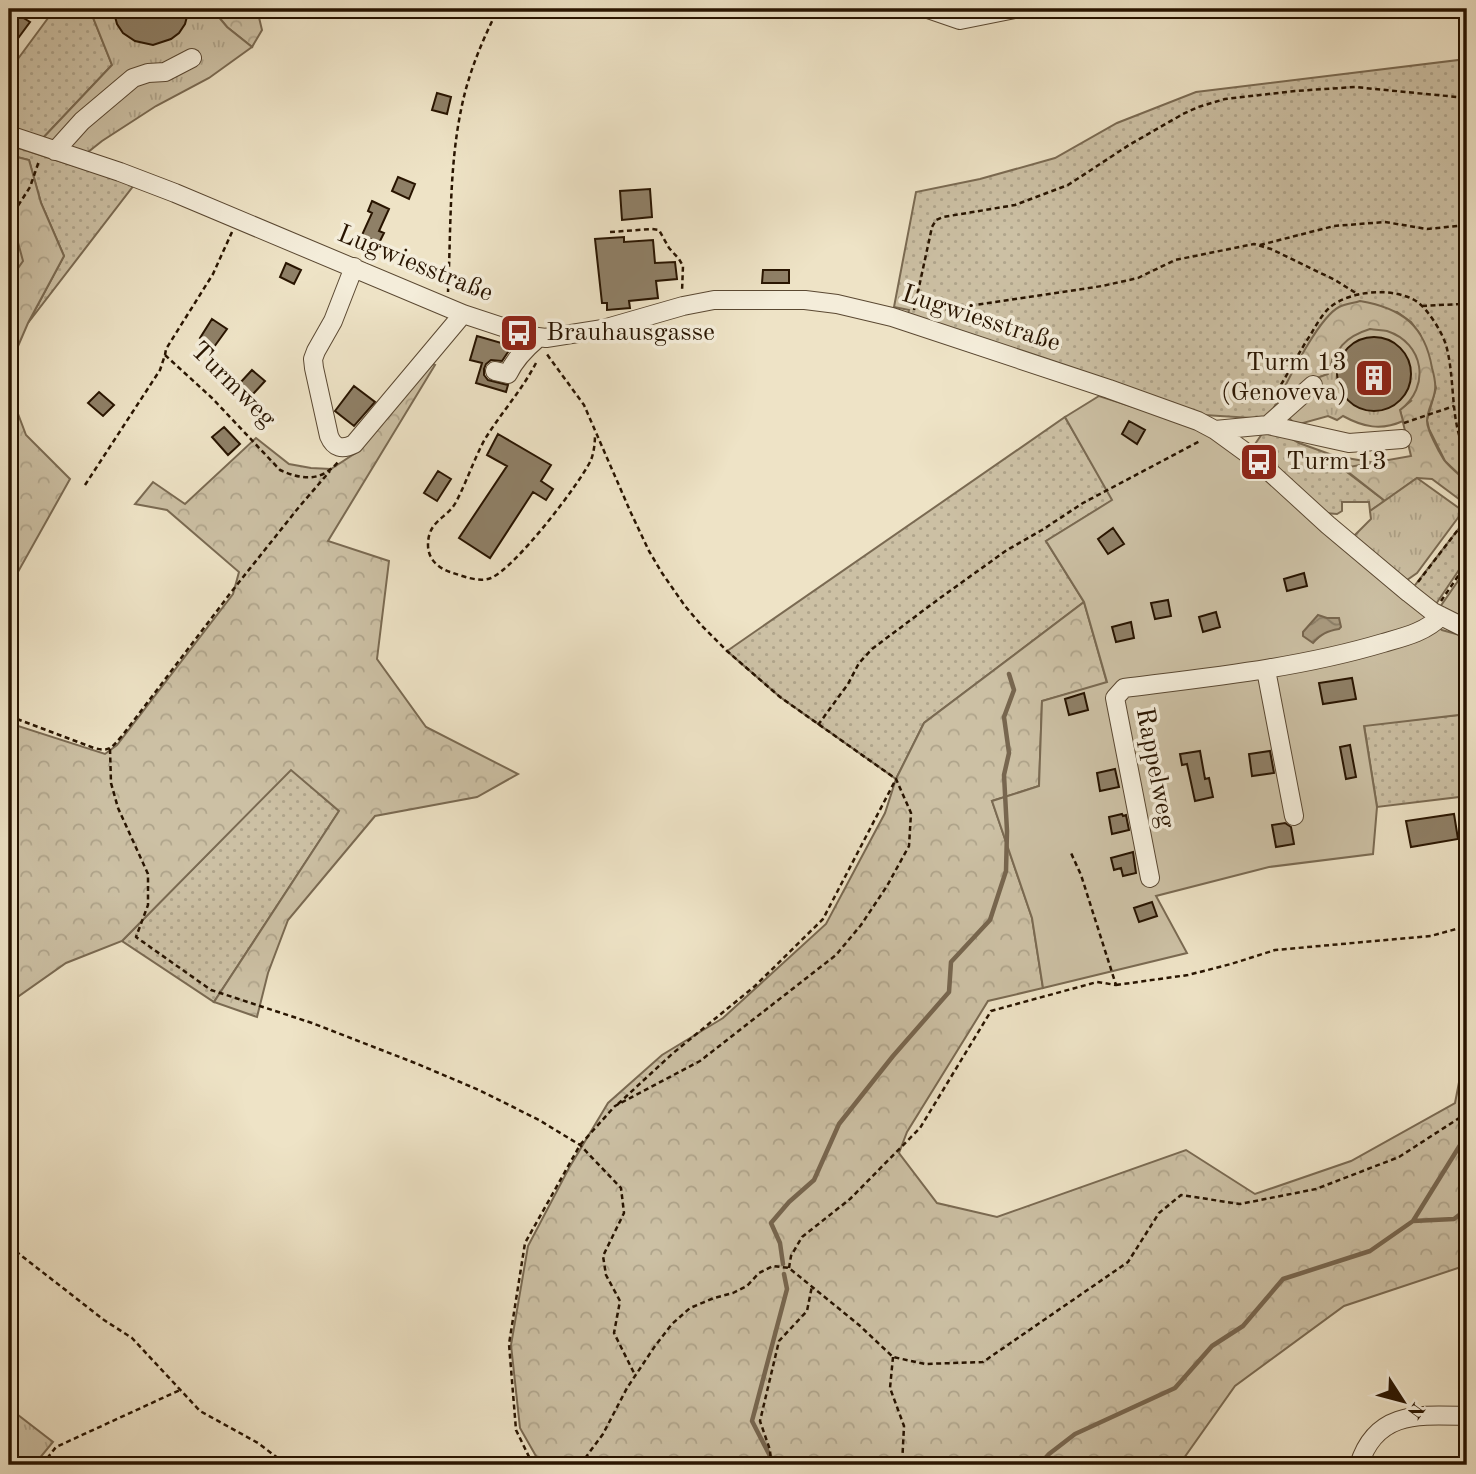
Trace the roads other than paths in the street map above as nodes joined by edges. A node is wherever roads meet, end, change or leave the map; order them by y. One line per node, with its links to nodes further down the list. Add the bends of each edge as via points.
1 (929, 9): 2 (street, via 960,20)
2 (1015, 9)
3 (192, 58): 5 (street, via 165,72 133,78)
4 (9, 135): 5 (street, Lugwiesstraße)
5 (50, 150): 6 (street, Lugwiesstraße, via 120,172)
6 (354, 267): 7 (street, Lugwiesstraße); 7 (street, via 313,362 328,436 339,447 354,444)
7 (455, 310): 8 (street, Lugwiesstraße)
8 (538, 338): 9 (street, via 520,354 508,374); 12 (street, Lugwiesstraße, via 603,330 714,300 816,301 922,327 1109,389)
9 (495, 371)
10 (1313, 385): 11 (street)
11 (1268, 425): 12 (street); 13 (street, via 1349,443)
12 (1215, 430): 14 (street, Lugwiesstraße)
13 (1402, 439)
14 (1437, 614): 15 (street, Lugwiesstraße); 16 (street, Rappelweg, via 1434,624 1412,634)
15 (1467, 629)
16 (1266, 670): 17 (street); 18 (street, Rappelweg, via 1124,688 1115,698)
17 (1294, 816)
18 (1150, 878)
19 (1467, 1416): 20 (street, via 1422,1415 1397,1420 1376,1435)
20 (1359, 1465)

